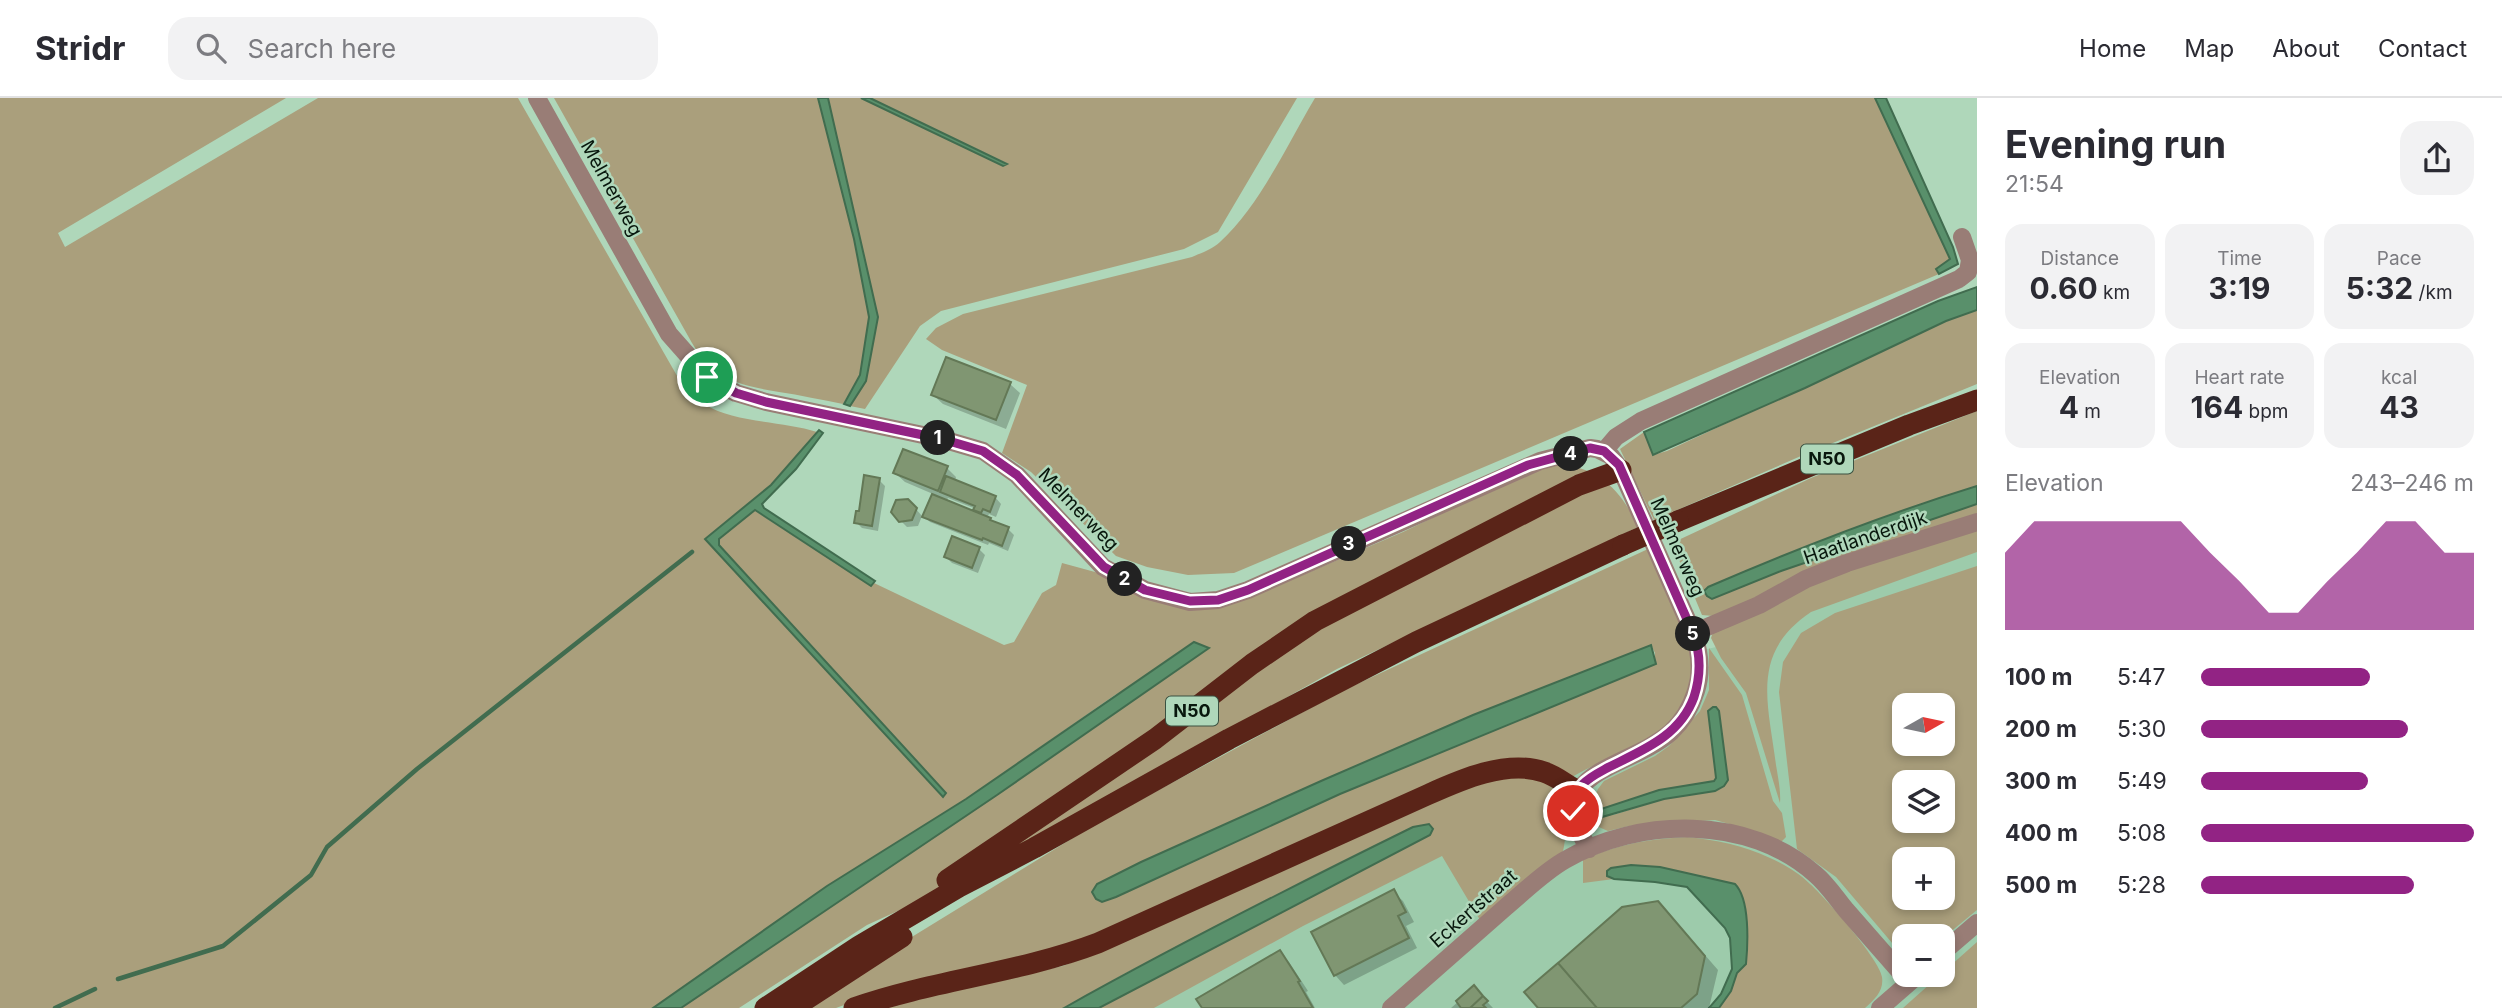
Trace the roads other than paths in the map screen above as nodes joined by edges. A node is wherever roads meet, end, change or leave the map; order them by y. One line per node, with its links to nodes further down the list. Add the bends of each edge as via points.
1 (537, 98): 4 (street, Melmerweg, via 670,334 707,377 766,402 983,451 1017,475 1104,567 1145,590 1190,601 1218,600 1528,465 1590,448)
2 (1962, 237): 4 (street, via 1970,260 1968,272 1959,279 1641,421)
3 (1977, 400): 9 (highway, N50, bridge, via 1678,521 1495,604 1228,739)
4 (1604, 451): 5 (street, Melmerweg)
5 (1622, 470): 7 (street, Melmerweg); 13 (highway, N50, via 1579,485 1315,621 1104,775 874,928)
6 (1977, 522): 7 (street, Haatlanderdijk, via 1806,579 1759,606)
7 (1693, 633): 8 (street, Melmerweg, via 1700,673 1685,715 1664,737 1597,774)
8 (1578, 791): 10 (street, via 1574,817); 18 (highway, via 1530,769 1472,777 1076,952)
9 (1034, 848): 13 (highway, N50); 17 (highway, N50, via 970,895)
10 (1589, 849): 14 (street, via 1632,834 1695,828 1764,844 1815,874); 19 (street, Eckertstraat, via 1564,860 1530,887)
11 (1977, 923): 12 (street)
12 (1955, 942)
13 (859, 946): 16 (highway, N50)
14 (1892, 955)
15 (1904, 987): 20 (street)
16 (765, 1008)
17 (793, 1008)
18 (854, 1008)
19 (1391, 1008)
20 (1880, 1008)

